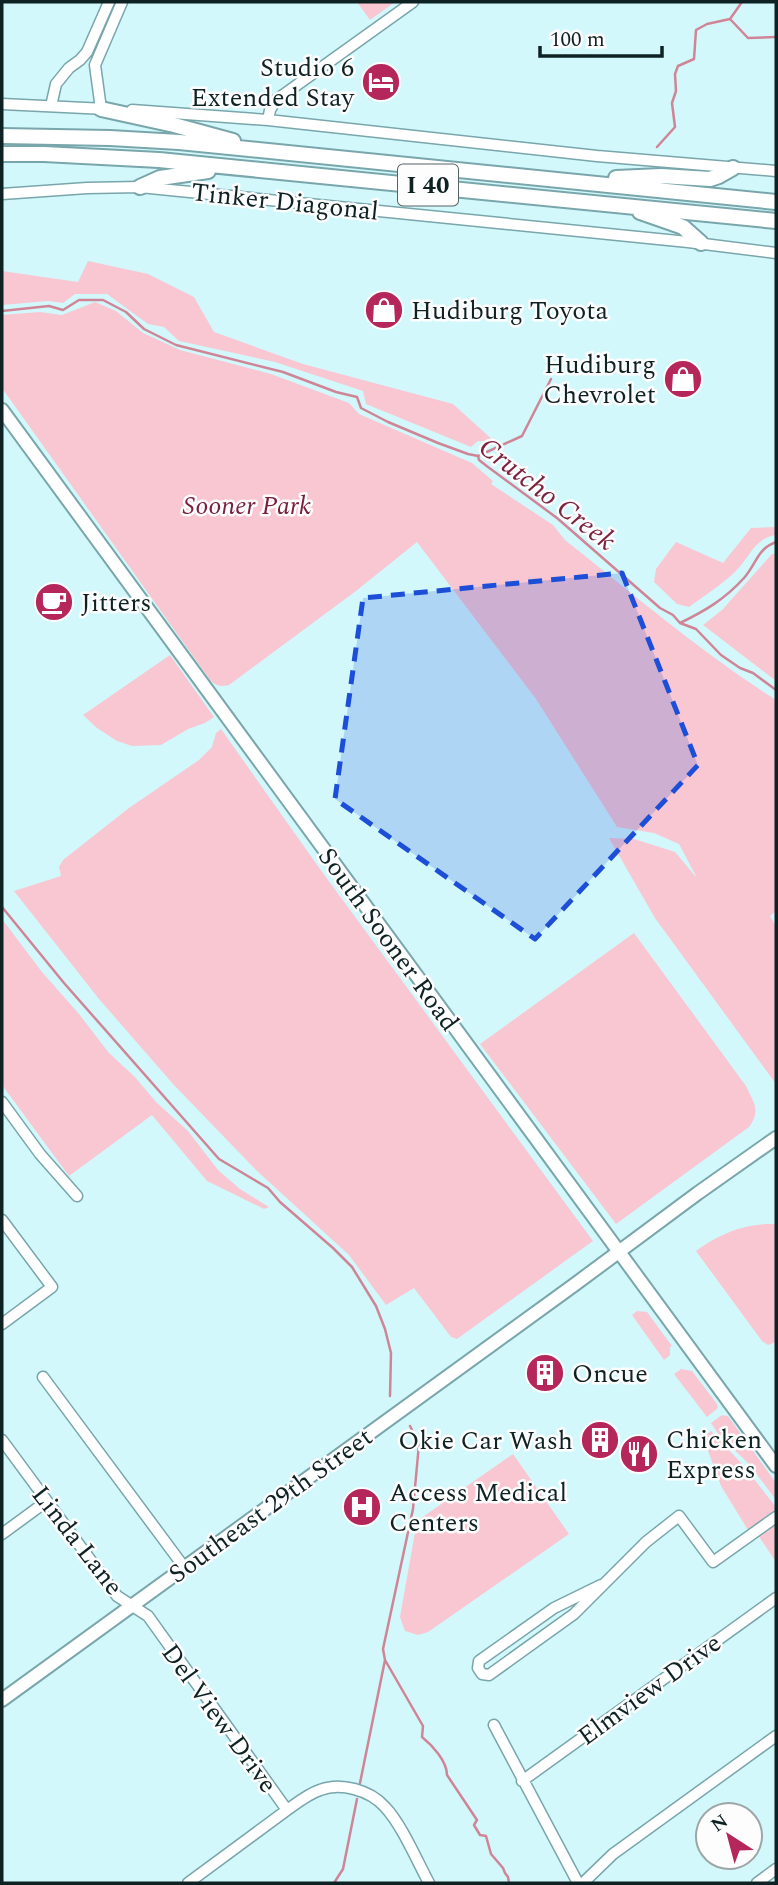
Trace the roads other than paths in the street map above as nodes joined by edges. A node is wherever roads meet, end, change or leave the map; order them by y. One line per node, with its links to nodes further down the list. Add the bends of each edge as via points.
1 (109, 2): 5 (street, via 87,52 56,84)
2 (122, 2): 6 (street, via 95,65)
3 (413, 2): 7 (street, via 276,100)
4 (2, 104): 5 (street)
5 (51, 106): 6 (street)
6 (100, 108): 7 (street); 9 (highway)
7 (268, 120): 12 (street)
8 (2, 136): 9 (highway, Tinker Diagonal / I 40, via 179,142)
9 (271, 152): 14 (highway, Tinker Diagonal / I 40)
10 (2, 154): 11 (highway, Tinker Diagonal / I 40)
11 (237, 167): 15 (highway, via 160,178); 18 (highway, Tinker Diagonal / I 40)
12 (733, 168): 13 (street); 14 (highway, via 709,179 661,176)
13 (776, 172)
14 (565, 181): 17 (highway, Tinker Diagonal / I 40)
15 (140, 187): 16 (street, Tinker Diagonal); 20 (street, Tinker Diagonal)
16 (2, 194)
17 (776, 202)
18 (618, 204): 19 (highway, Tinker Diagonal / I 40); 20 (highway, via 683,227)
19 (776, 221)
20 (701, 243): 21 (street, Tinker Diagonal)
21 (776, 253)
22 (2, 410): 27 (main road, South Sooner Road)
23 (2, 1102): 25 (street)
24 (776, 1138): 27 (main road, Southeast 29th Street)
25 (76, 1196)
26 (2, 1220): 28 (street, via 52,1287)
27 (618, 1252): 31 (main road, South Sooner Road); 35 (main road, Southeast 29th Street)
28 (2, 1324)
29 (43, 1377): 35 (street)
30 (2, 1440): 32 (street, Linda Lane)
31 (776, 1466)
32 (47, 1501): 34 (street); 38 (street, Linda Lane, via 117,1596)
33 (776, 1517): 36 (street, via 713,1562 679,1516)
34 (2, 1534)
35 (184, 1567): 38 (main road, Southeast 29th Street)
36 (601, 1586): 36 (street, via 574,1614 489,1675 482,1674 479,1661 554,1608)
37 (776, 1598): 42 (street, Elmview Drive)
38 (131, 1605): 39 (main road, Southeast 29th Street); 43 (street, Del View Drive, via 148,1616)
39 (2, 1700)
40 (494, 1725): 42 (street)
41 (776, 1736): 48 (street, via 613,1854)
42 (522, 1781): 48 (street)
43 (287, 1810): 45 (street); 47 (street, Del View Drive, via 321,1789 341,1787 372,1796 386,1807)
44 (776, 1869): 49 (street)
45 (201, 1879): 46 (street)
46 (188, 1883)
47 (429, 1883)
48 (581, 1883)
49 (757, 1883)

